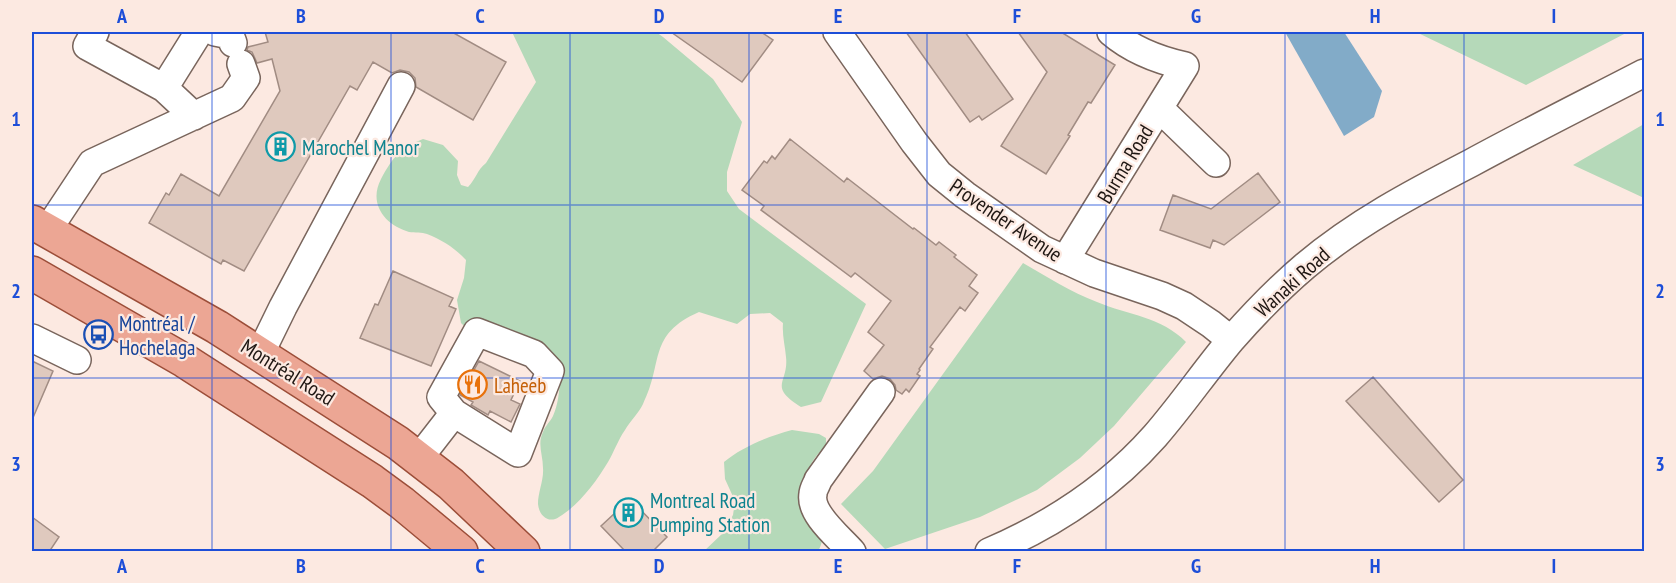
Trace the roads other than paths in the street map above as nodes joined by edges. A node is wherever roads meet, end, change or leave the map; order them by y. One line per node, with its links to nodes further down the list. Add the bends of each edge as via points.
1 (96, 32): 8 (street, via 87,46)
2 (199, 32): 8 (street)
3 (837, 32): 13 (street, Provender Avenue, via 939,174 1021,235)
4 (1111, 32): 9 (street, Burma Road, via 1122,42 1162,61 1185,66)
5 (230, 46): 10 (street, via 246,78 232,98)
6 (1644, 73): 16 (street, Wanaki Road, via 1378,213 1305,266)
7 (401, 86): 17 (street)
8 (164, 88): 10 (street)
9 (1159, 108): 11 (street); 13 (street, Burma Road)
10 (194, 116): 12 (street, via 92,163)
11 (1216, 163)
12 (39, 226): 17 (main road, Montréal Road)
13 (1065, 260): 16 (street, Provender Avenue, via 1184,306)
14 (32, 273): 22 (main road, via 185,361)
15 (32, 338): 18 (street)
16 (1231, 340): 26 (street, Wanaki Road, via 1154,438 1102,486 1042,527)
17 (260, 354): 21 (main road, Montréal Road)
18 (77, 360)
19 (881, 393): 25 (street, via 812,494 813,507 821,519)
20 (454, 413): 20 (street, via 518,453 550,371 534,354 477,332 441,397); 21 (street)
21 (408, 451): 22 (main road); 24 (main road, Montréal Road, via 482,511)
22 (372, 481): 23 (main road)
23 (461, 552)
24 (523, 552)
25 (852, 552)
26 (989, 552)

